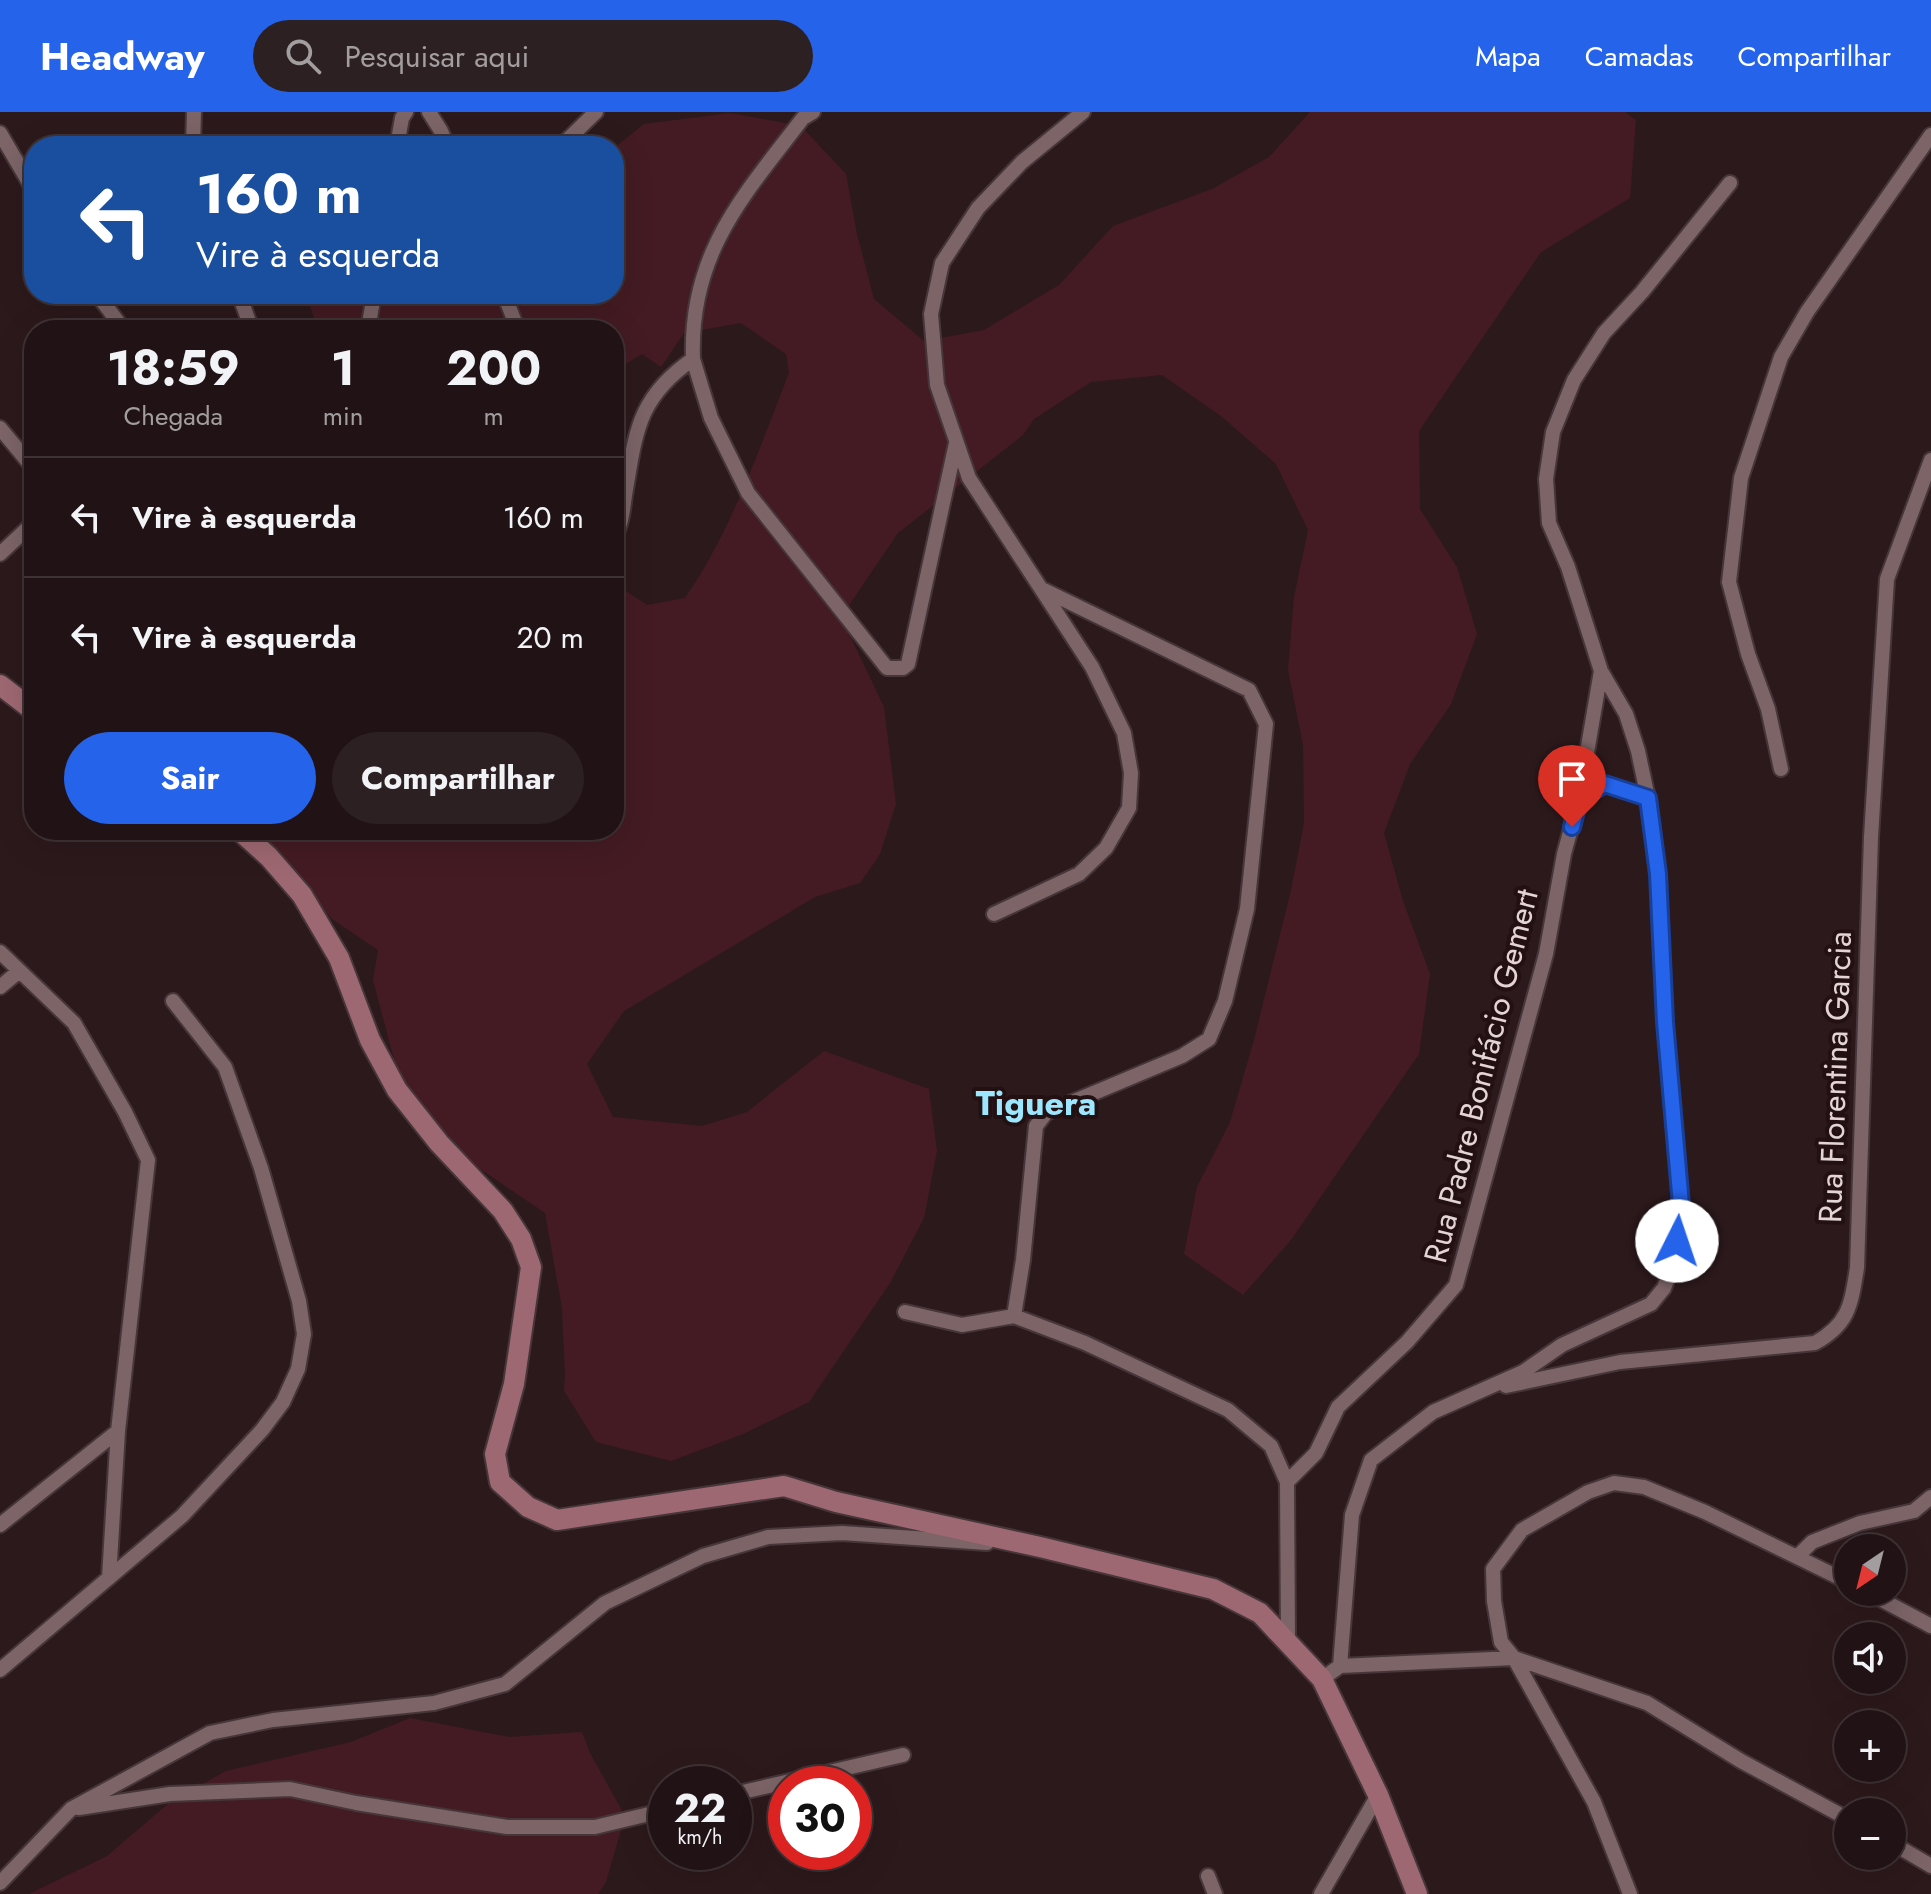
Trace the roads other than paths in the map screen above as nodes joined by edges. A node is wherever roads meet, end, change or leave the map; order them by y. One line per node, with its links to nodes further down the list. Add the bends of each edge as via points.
1 (194, 112): 9 (street)
2 (406, 112): 10 (street)
3 (429, 112): 11 (street)
4 (596, 112): 12 (street)
5 (813, 112): 15 (street, via 737,202 720,235 696,305)
6 (1083, 112): 17 (street, via 1022,162 978,208 942,263 931,314 937,385)
7 (0, 133): 13 (street)
8 (1931, 135): 27 (street, via 1822,289 1781,357 1741,478 1729,582)
9 (193, 136)
10 (400, 136)
11 (443, 136)
12 (571, 136)
13 (24, 174)
14 (1730, 183): 24 (street, via 1604,333 1574,380 1553,432 1546,479 1549,523)
15 (693, 359): 17 (street, via 711,418 748,493 887,668 908,664); 20 (street, via 662,384 643,413)
16 (0, 428): 18 (street)
17 (956, 443): 23 (street, via 969,478)
18 (24, 457)
19 (1931, 460): 38 (street, Rua Florentina Garcia, via 1887,579 1871,837 1857,1268 1847,1316 1815,1343 1620,1362)
20 (624, 497)
21 (24, 531): 22 (street)
22 (0, 554)
23 (1041, 589): 31 (street, via 1092,667 1124,733 1131,773 1129,808 1106,848 1079,874); 37 (street, via 1249,690 1266,724 1247,909 1225,1001 1209,1039 1182,1056 1046,1113 1036,1126)
24 (1601, 671): 28 (street, via 1626,714); 29 (street, Rua Padre Bonifácio Gemert)
25 (0, 685): 26 (main road)
26 (24, 703)
27 (1781, 769)
28 (1648, 798): 29 (street, via 1605,784); 38 (street, via 1682,1216 1673,1265 1651,1304)
29 (1579, 799): 40 (street, Rua Padre Bonifácio Gemert, via 1546,954 1456,1285 1407,1342 1338,1407 1316,1453)
30 (250, 840): 43 (main road, via 302,895 339,958 370,1040 397,1090 503,1211 521,1239 531,1267 514,1384 495,1454 500,1482 528,1507 557,1520 784,1486)
31 (994, 914)
32 (0, 952): 33 (street)
33 (18, 972): 34 (street); 39 (street, via 74,1023 148,1160)
34 (0, 987)
35 (173, 1001): 46 (street, via 225,1067 261,1168 304,1334 298,1369 262,1430 182,1516)
36 (905, 1312): 37 (street, via 962,1325)
37 (1014, 1316): 40 (street, via 1228,1410 1271,1446)
38 (1474, 1392): 51 (street, via 1433,1412 1371,1460 1352,1515)
39 (118, 1431): 42 (street); 46 (street)
40 (1287, 1482): 49 (street)
41 (1931, 1497): 44 (street, via 1914,1511 1860,1523 1812,1542)
42 (0, 1525)
43 (1040, 1547): 49 (main road, via 1213,1589 1260,1613); 57 (street, via 842,1533 768,1537 703,1556 605,1603 505,1684 434,1703 273,1720 210,1733)
44 (1798, 1556): 45 (street); 50 (street, via 1644,1487 1614,1483 1588,1492 1522,1530 1493,1569 1501,1642)
45 (1834, 1575)
46 (109, 1578): 52 (street)
47 (1893, 1606): 48 (street)
48 (1931, 1626)
49 (1288, 1641): 53 (main road)
50 (1514, 1658): 51 (street); 58 (street, via 1647,1703); 67 (street, via 1594,1802)
51 (1340, 1666): 53 (street)
52 (0, 1670)
53 (1322, 1679): 56 (main road)
54 (903, 1755): 55 (street)
55 (752, 1790)
56 (1378, 1795): 65 (street); 66 (main road)
57 (71, 1809): 59 (street, via 170,1794 290,1789 507,1827 595,1827); 63 (street)
58 (1834, 1811)
59 (648, 1814)
60 (1906, 1851): 61 (street)
61 (1931, 1866)
62 (1208, 1876): 64 (street)
63 (0, 1883)
64 (1215, 1894)
65 (1321, 1894)
66 (1417, 1894)
67 (1630, 1894)

